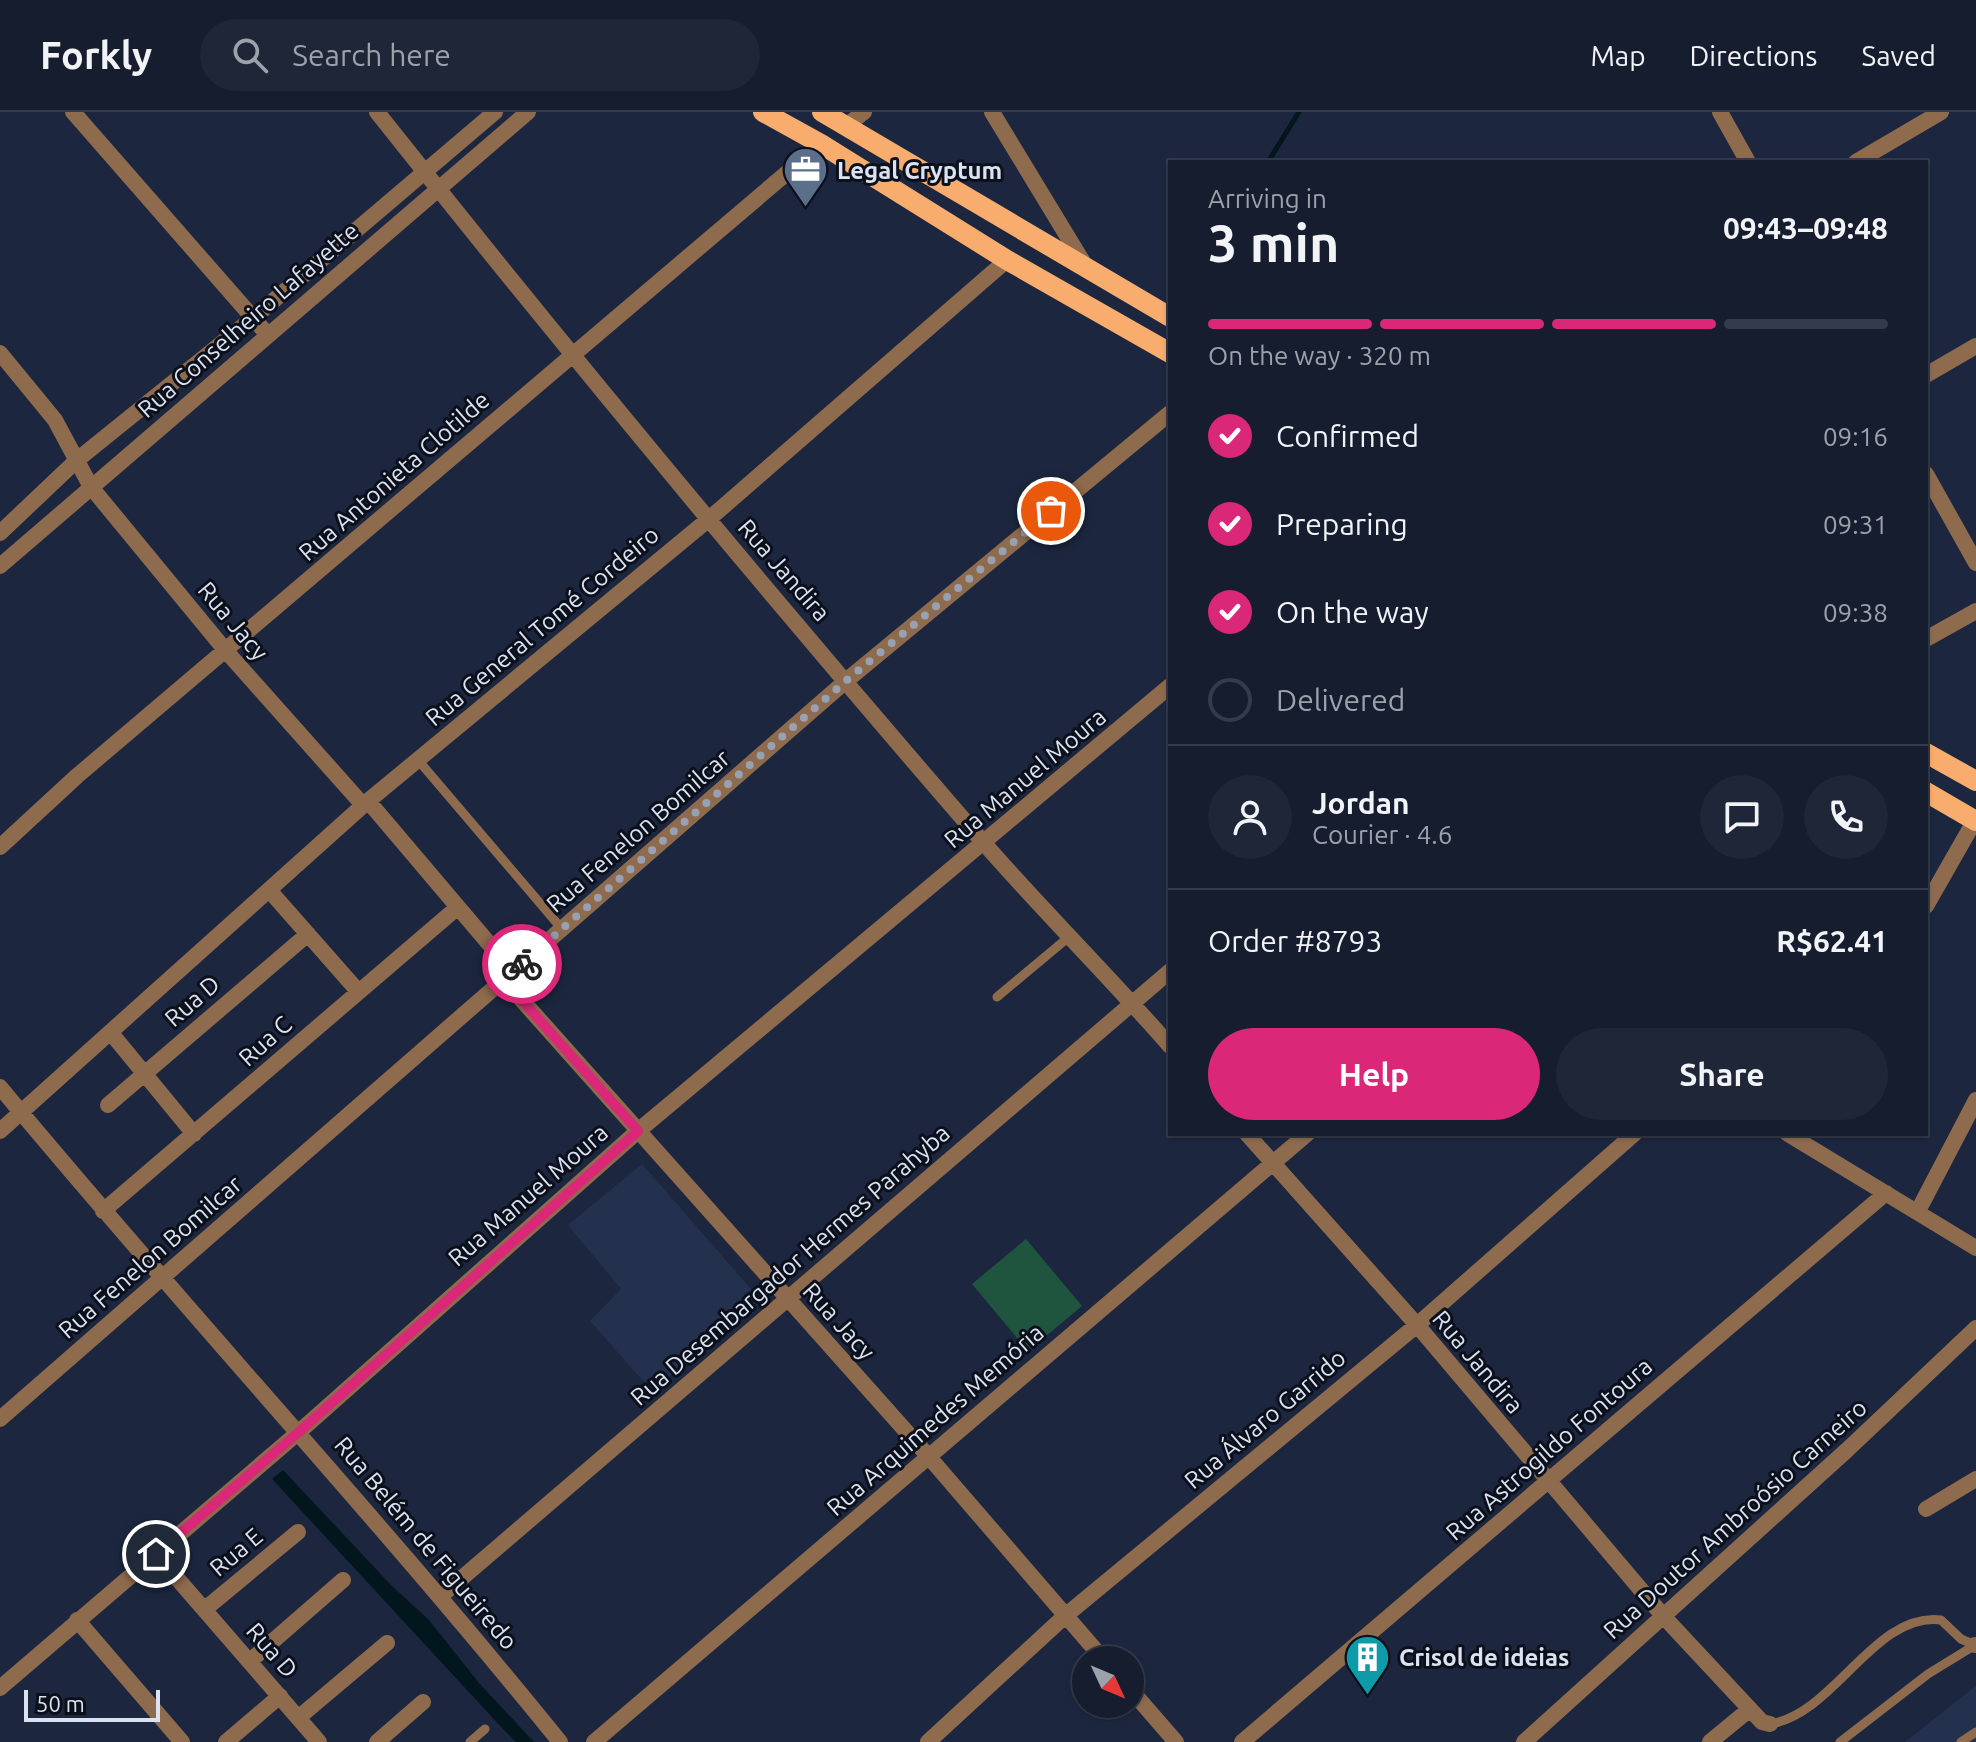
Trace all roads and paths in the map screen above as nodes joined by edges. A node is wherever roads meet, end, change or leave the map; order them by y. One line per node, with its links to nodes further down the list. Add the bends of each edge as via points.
1 (73, 112): 20 (street)
2 (377, 112): 15 (street, Rua Jandira)
3 (495, 112): 15 (street, Rua Conselheiro Lafayette)
4 (528, 112): 16 (street, Rua Conselheiro Lafayette)
5 (763, 112): 12 (main road)
6 (822, 112): 11 (main road)
7 (864, 112): 11 (street)
8 (992, 112): 18 (street)
9 (1720, 112): 13 (street)
10 (1941, 112): 14 (street)
11 (846, 126): 18 (main road)
12 (821, 144): 17 (main road); 25 (street, Rua Antonieta Clotilde)
13 (1747, 160)
14 (1859, 160)
15 (423, 171): 16 (street, Rua Jandira); 20 (street, Rua Conselheiro Lafayette)
16 (435, 190): 21 (street, Rua Conselheiro Lafayette); 25 (street, Rua Jandira)
17 (1007, 260): 23 (main road); 31 (street, Rua General Tomé Cordeiro)
18 (1086, 267): 19 (main road)
19 (1168, 316)
20 (253, 318): 21 (street); 28 (street, Rua Conselheiro Lafayette)
21 (268, 335): 30 (street, Rua Conselheiro Lafayette)
22 (1976, 346): 26 (street)
23 (1168, 352)
24 (0, 353): 28 (street, Rua Jacy, via 55,420)
25 (572, 355): 31 (street, Rua Jandira); 37 (street, Rua Antonieta Clotilde)
26 (1928, 374)
27 (1168, 415): 38 (street, Rua Fenelon Bomilcar)
28 (77, 460): 30 (street, Rua Jacy); 32 (street, Rua Conselheiro Lafayette)
29 (1928, 478): 33 (street)
30 (91, 487): 34 (street, Rua Conselheiro Lafayette); 37 (street, Rua Jacy)
31 (709, 519): 38 (street, Rua Jandira); 41 (street, Rua General Tomé Cordeiro)
32 (0, 533)
33 (1976, 563)
34 (0, 566)
35 (1976, 611): 36 (street)
36 (1928, 638)
37 (226, 651): 44 (street, Rua Jacy); 47 (street, Rua Antonieta Clotilde)
38 (847, 680): 46 (street, Rua Jandira); 51 (street, Rua Fenelon Bomilcar)
39 (1168, 688): 46 (street, Rua Manuel Moura)
40 (1928, 754): 42 (main road)
41 (418, 760): 44 (street, Rua General Tomé Cordeiro); 51 (lane)
42 (1976, 781)
43 (1928, 793): 45 (main road)
44 (365, 803): 48 (street, Rua General Tomé Cordeiro); 50 (street, Rua Jacy)
45 (1975, 821): 49 (street)
46 (984, 843): 53 (street, Rua Jandira); 67 (street, Rua Manuel Moura)
47 (0, 847)
48 (269, 890): 52 (street); 59 (street, Rua General Tomé Cordeiro)
49 (1928, 903)
50 (458, 907): 55 (street, Rua Jacy); 56 (street, Rua C)
51 (562, 929): 55 (street, Rua Fenelon Bomilcar)
52 (308, 934): 56 (street); 61 (street, Rua D)
53 (1070, 936): 57 (lane); 58 (street, Rua Jandira)
54 (1168, 973): 58 (street, Rua Desembargador Hermes Parahyba)
55 (508, 976): 67 (street, Rua Jacy); 78 (street, Rua Fenelon Bomilcar)
56 (357, 990): 68 (street, Rua C)
57 (997, 997)
58 (1133, 1003): 60 (street, Rua Jandira); 79 (street, Rua Desembargador Hermes Parahyba)
59 (111, 1033): 61 (street); 65 (street, Rua General Tomé Cordeiro)
60 (1168, 1044)
61 (145, 1074): 64 (street, Rua D); 68 (street)
62 (0, 1087): 65 (street, Rua Belém de Figueiredo)
63 (1976, 1100): 76 (street)
64 (108, 1105)
65 (22, 1113): 66 (street, Rua General Tomé Cordeiro); 75 (street, Rua Belém de Figueiredo)
66 (0, 1131)
67 (638, 1131): 79 (street, Rua Jacy); 83 (street, Rua Manuel Moura)
68 (194, 1134): 75 (street, Rua C)
69 (1249, 1136): 73 (street, Rua Jandira)
70 (1305, 1136): 73 (street, Rua Arquimedes Memória)
71 (1632, 1136): 80 (street, Rua Álvaro Garrido)
72 (1795, 1136): 74 (street)
73 (1272, 1163): 80 (street, Rua Jandira); 84 (street, Rua Arquimedes Memória)
74 (1886, 1193): 76 (street); 86 (street, Rua Astrogildo Fontoura)
75 (103, 1211): 78 (street, Rua Belém de Figueiredo)
76 (1918, 1211): 77 (street)
77 (1976, 1248)
78 (164, 1278): 82 (street, Rua Fenelon Bomilcar); 83 (street, Rua Belém de Figueiredo)
79 (786, 1299): 84 (street, Rua Jacy); 91 (street, Rua Desembargador Hermes Parahyba)
80 (1417, 1325): 86 (street, Rua Jandira); 93 (street, Rua Álvaro Garrido)
81 (1976, 1328): 94 (street, Rua Doutor Ambroósio Carneiro)
82 (0, 1419)
83 (300, 1431): 89 (street, Rua Manuel Moura); 91 (street, Rua Belém de Figueiredo)
84 (929, 1457): 93 (street, Rua Jacy); 116 (street, Rua Arquimedes Memória)
85 (1976, 1479): 87 (street)
86 (1548, 1482): 94 (street, Rua Jandira); 119 (street, Rua Astrogildo Fontoura)
87 (1926, 1509)
88 (298, 1532): 92 (street, Rua E)
89 (156, 1554): 92 (street, Rua D); 95 (street, Rua Manuel Moura)
90 (343, 1580): 99 (street)
91 (442, 1595): 115 (street, Rua Belém de Figueiredo)
92 (205, 1609): 99 (street, Rua D)
93 (1065, 1616): 98 (street, Rua Jacy); 117 (street, Rua Álvaro Garrido)
94 (1664, 1617): 104 (street, Rua Jandira); 120 (street, Rua Doutor Ambroósio Carneiro)
95 (77, 1620): 100 (street, Rua Manuel Moura); 110 (street)
96 (387, 1643): 105 (street)
97 (1975, 1645): 106 (lane, via 1941,1620 1918,1620 1895,1631 1826,1692 1787,1719); 122 (lane)
98 (1092, 1646)
99 (250, 1661): 101 (street, Rua D)
100 (0, 1688)
101 (280, 1696): 105 (street, Rua D); 111 (street)
102 (423, 1702): 113 (street)
103 (1144, 1705): 118 (street)
104 (1750, 1709): 106 (street, Rua Jandira); 121 (street)
105 (298, 1718): 112 (street, Rua D)
106 (1770, 1724)
107 (485, 1729): 114 (lane)
108 (1976, 1732): 109 (lane)
109 (1963, 1741)
110 (182, 1742)
111 (226, 1742)
112 (319, 1742)
113 (377, 1742)
114 (470, 1742)
115 (560, 1742)
116 (594, 1742)
117 (928, 1742)
118 (1176, 1742)
119 (1242, 1742)
120 (1524, 1742)
121 (1710, 1742)
122 (1840, 1742)

